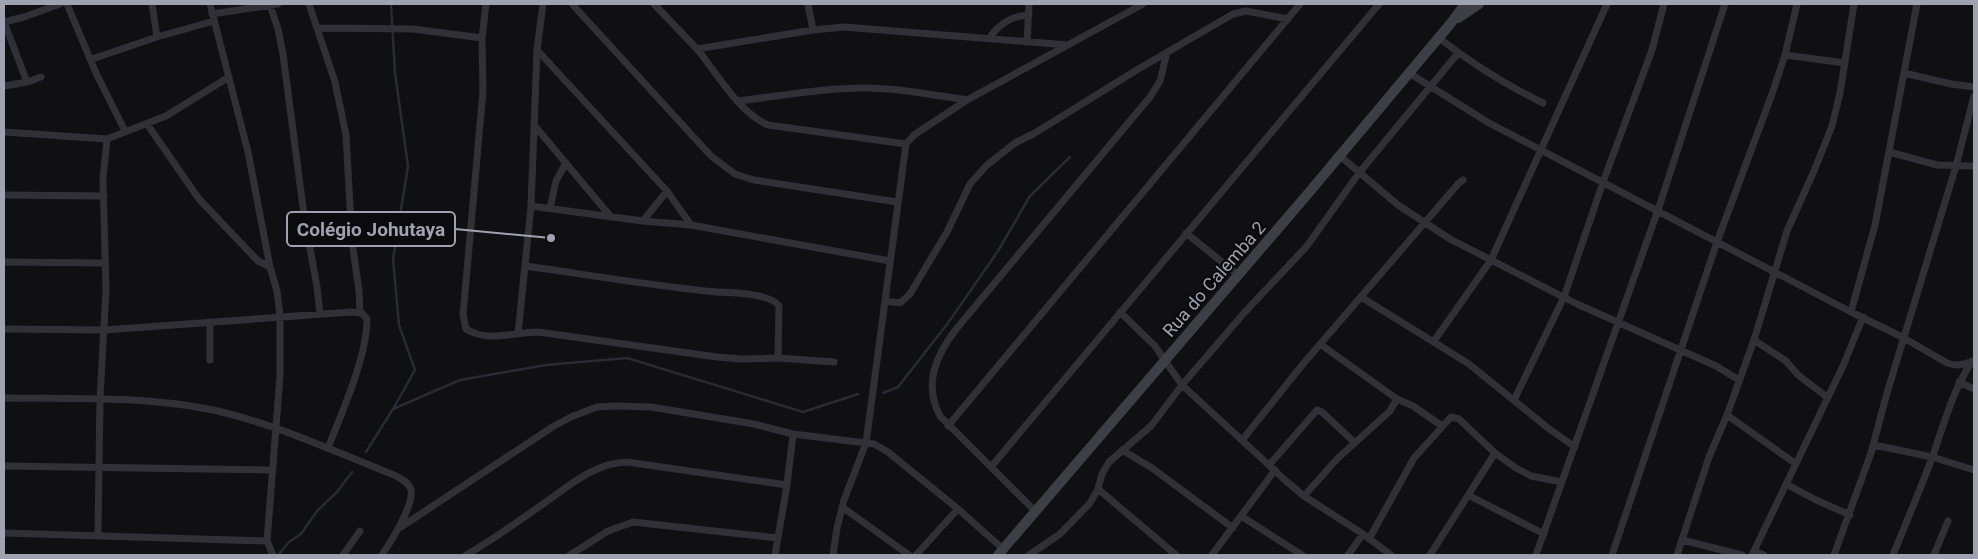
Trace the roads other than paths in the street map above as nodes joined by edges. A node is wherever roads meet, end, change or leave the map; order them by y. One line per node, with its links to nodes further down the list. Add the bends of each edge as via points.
1 (60, 4): 28 (street)
2 (67, 4): 43 (street)
3 (152, 4): 32 (street)
4 (210, 4): 26 (street)
5 (278, 4): 24 (street)
6 (309, 4): 30 (street)
7 (486, 4): 33 (street)
8 (543, 4): 39 (street)
9 (572, 4): 75 (street, via 711,156 728,170 754,180)
10 (654, 4): 38 (street)
11 (808, 4): 31 (street)
12 (1029, 4): 25 (street)
13 (1142, 4): 37 (street)
14 (1300, 4): 27 (street)
15 (1379, 4): 83 (street)
16 (1465, 4): 29 (main road, Rua do Calemba 2)
17 (1479, 4): 29 (main road, Rua do Calemba 2)
18 (1607, 4): 63 (street)
19 (1664, 4): 71 (street, via 1652,50)
20 (1725, 4): 78 (street)
21 (1797, 4): 42 (street)
22 (1854, 4): 44 (street)
23 (1917, 4): 46 (street)
24 (264, 5): 26 (street); 99 (street, via 278,29 283,54)
25 (1028, 15): 34 (street, via 1007,20); 36 (street)
26 (213, 17): 32 (street); 48 (street)
27 (1288, 19): 40 (street, via 1239,12); 127 (street)
28 (4, 22): 49 (street)
29 (1452, 23): 35 (main road, Rua do Calemba 2)
30 (318, 28): 33 (street, via 413,29); 98 (street, via 335,82 346,135)
31 (813, 30): 34 (street, via 844,27); 38 (street)
32 (157, 37): 43 (street)
33 (482, 38): 106 (street, via 484,91 464,325 479,335)
34 (989, 38): 36 (street)
35 (1439, 38): 41 (street); 45 (main road, Rua do Calemba 2)
36 (1027, 42): 37 (street)
37 (1068, 45): 54 (street)
38 (697, 49): 55 (street)
39 (537, 50): 58 (street); 72 (street)
40 (1167, 52): 95 (street, via 1015,143 986,166 970,184 910,294 900,303); 127 (street, via 1164,72 1150,97 942,349 934,371 932,398)
41 (1458, 53): 52 (street); 56 (street, via 1510,87)
42 (1785, 55): 44 (street); 84 (street)
43 (92, 59): 59 (street)
44 (1845, 63): 91 (street, via 1832,126 1787,231)
45 (1409, 73): 52 (street); 65 (main road, Rua do Calemba 2)
46 (1904, 73): 51 (street); 64 (street)
47 (41, 77): 49 (street)
48 (228, 78): 57 (street, via 176,111); 90 (street, via 248,152)
49 (27, 82): 50 (street)
50 (4, 86)
51 (1974, 86)
52 (1430, 87): 63 (street); 69 (street)
53 (1974, 96): 67 (street)
54 (967, 100): 55 (street, via 865,88); 62 (street, via 914,135)
55 (738, 101): 62 (street, via 756,119 768,125)
56 (1543, 103)
57 (147, 124): 59 (street); 90 (street, via 198,199 258,262)
58 (534, 125): 66 (street); 76 (street)
59 (125, 131): 61 (street)
60 (4, 132): 61 (street)
61 (107, 139): 74 (street)
62 (906, 144): 75 (street)
63 (1542, 151): 71 (street); 85 (street)
64 (1889, 152): 67 (street, via 1937,165); 97 (street, via 1870,248)
65 (1340, 156): 69 (street); 92 (main road, Rua do Calemba 2)
66 (566, 163): 77 (street, via 556,181); 79 (street)
67 (1956, 166): 68 (street); 107 (street)
68 (1974, 166)
69 (1359, 173): 81 (street); 119 (street, via 1307,246)
70 (1463, 180): 81 (street)
71 (1603, 182): 78 (street); 94 (street)
72 (666, 191): 80 (street); 82 (street)
73 (4, 195): 74 (street)
74 (104, 196): 88 (street)
75 (897, 202): 86 (street)
76 (531, 206): 77 (street); 89 (street)
77 (550, 208): 79 (street)
78 (1658, 210): 84 (street); 103 (street)
79 (611, 216): 80 (street)
80 (643, 221): 82 (street)
81 (1425, 224): 85 (street); 93 (street)
82 (691, 225): 86 (street)
83 (1186, 233): 92 (street); 96 (street)
84 (1717, 242): 91 (street); 111 (street)
85 (1491, 260): 94 (street); 109 (street)
86 (890, 261): 95 (street)
87 (4, 262): 88 (street)
88 (105, 263): 105 (street)
89 (526, 266): 106 (street); 112 (street, via 745,294 774,301 778,306)
90 (270, 267): 100 (street)
91 (1774, 272): 97 (street); 108 (street)
92 (1238, 275): 116 (main road, Rua do Calemba 2)
93 (1361, 297): 109 (street); 110 (street)
94 (1564, 297): 103 (street); 125 (street)
95 (885, 301): 133 (street)
96 (1120, 312): 116 (street, via 1155,346); 143 (street)
97 (1851, 312): 101 (street)
98 (360, 313): 99 (street); 136 (street, via 367,318 364,339 352,386)
99 (320, 314): 100 (street)
100 (280, 316): 102 (street); 129 (street, via 280,376)
101 (1863, 318): 107 (street); 121 (street)
102 (210, 322): 105 (street); 113 (street)
103 (1619, 322): 111 (street); 135 (street)
104 (4, 330): 105 (street)
105 (104, 330): 123 (street)
106 (518, 334): 112 (street, via 538,332 717,357)
107 (1904, 338): 114 (street, via 1954,366); 134 (street)
108 (1754, 340): 117 (street); 121 (street, via 1786,361 1798,375)
109 (1434, 341): 125 (street, via 1470,364)
110 (1320, 344): 124 (street); 131 (street)
111 (1680, 350): 117 (street); 188 (street)
112 (778, 358): 115 (street)
113 (210, 360)
114 (1973, 360): 118 (street)
115 (834, 362)
116 (1164, 362): 119 (street); 155 (main road, Rua do Calemba 2)
117 (1739, 380): 126 (street)
118 (1959, 382): 120 (street); 139 (street)
119 (1182, 384): 131 (street); 137 (street, via 1151,426)
120 (1974, 389)
121 (1827, 397): 140 (street)
122 (4, 398): 123 (street)
123 (100, 399): 129 (street, via 207,409); 142 (street)
124 (1397, 399): 128 (street); 132 (street, via 1390,411)
125 (1514, 400): 135 (street)
126 (1727, 415): 140 (street); 167 (street, via 1709,457)
127 (948, 426): 143 (street)
128 (1442, 426): 138 (street, via 1451,417 1457,418); 165 (street, via 1414,458)
129 (275, 429): 136 (street); 145 (street)
130 (793, 434): 133 (street); 149 (street); 159 (street, via 754,424 651,407 596,407 554,426)
131 (1244, 439): 144 (street)
132 (1354, 442): 144 (street, via 1317,410); 152 (street)
133 (866, 443): 153 (street); 154 (street, via 888,452)
134 (1874, 445): 139 (street); 156 (street)
135 (1575, 447): 147 (street)
136 (328, 448): 159 (street, via 406,482 411,498)
137 (1122, 450): 150 (street, via 1109,462); 160 (street, via 1158,472)
138 (1495, 453): 147 (street, via 1531,476); 151 (street)
139 (1932, 457): 146 (street); 193 (street)
140 (1796, 464): 148 (street)
141 (4, 466): 142 (street)
142 (99, 466): 145 (street); 164 (street)
143 (991, 467): 155 (street)
144 (1273, 467): 152 (street); 157 (street)
145 (272, 470): 168 (street)
146 (1974, 470)
147 (1562, 482): 163 (street)
148 (1786, 484): 156 (street); 170 (street)
149 (787, 485): 166 (street); 174 (street, via 628,462 616,463 581,477)
150 (1098, 489): 180 (street, via 1071,524); 181 (street)
151 (1468, 495): 163 (street); 186 (street)
152 (1304, 496): 165 (street)
153 (842, 507): 177 (street); 178 (street)
154 (958, 509): 169 (street); 179 (street)
155 (1036, 512): 169 (main road, Rua do Calemba 2)
156 (1850, 515): 192 (street)
157 (1241, 516): 160 (street); 183 (street)
158 (1948, 521): 194 (street)
159 (401, 527): 173 (street)
160 (1233, 528): 182 (street)
161 (360, 530): 172 (street)
162 (4, 533): 164 (street)
163 (1544, 534): 187 (street)
164 (98, 535): 168 (street)
165 (1366, 536): 184 (street); 185 (street)
166 (778, 538): 175 (street, via 633,522 608,531); 176 (street)
167 (1682, 540): 189 (street); 190 (street)
168 (267, 541): 171 (street)
169 (1001, 552)
170 (1753, 553): 191 (street)
171 (273, 555)
172 (343, 555)
173 (382, 555)
174 (466, 555)
175 (570, 555)
176 (775, 555)
177 (833, 555)
178 (909, 555)
179 (916, 555)
180 (1029, 555)
181 (1176, 555)
182 (1212, 555)
183 (1302, 555)
184 (1348, 555)
185 (1391, 555)
186 (1430, 555)
187 (1536, 555)
188 (1612, 555)
189 (1677, 555)
190 (1742, 555)
191 (1764, 555)
192 (1834, 555)
193 (1893, 555)
194 (1934, 555)

